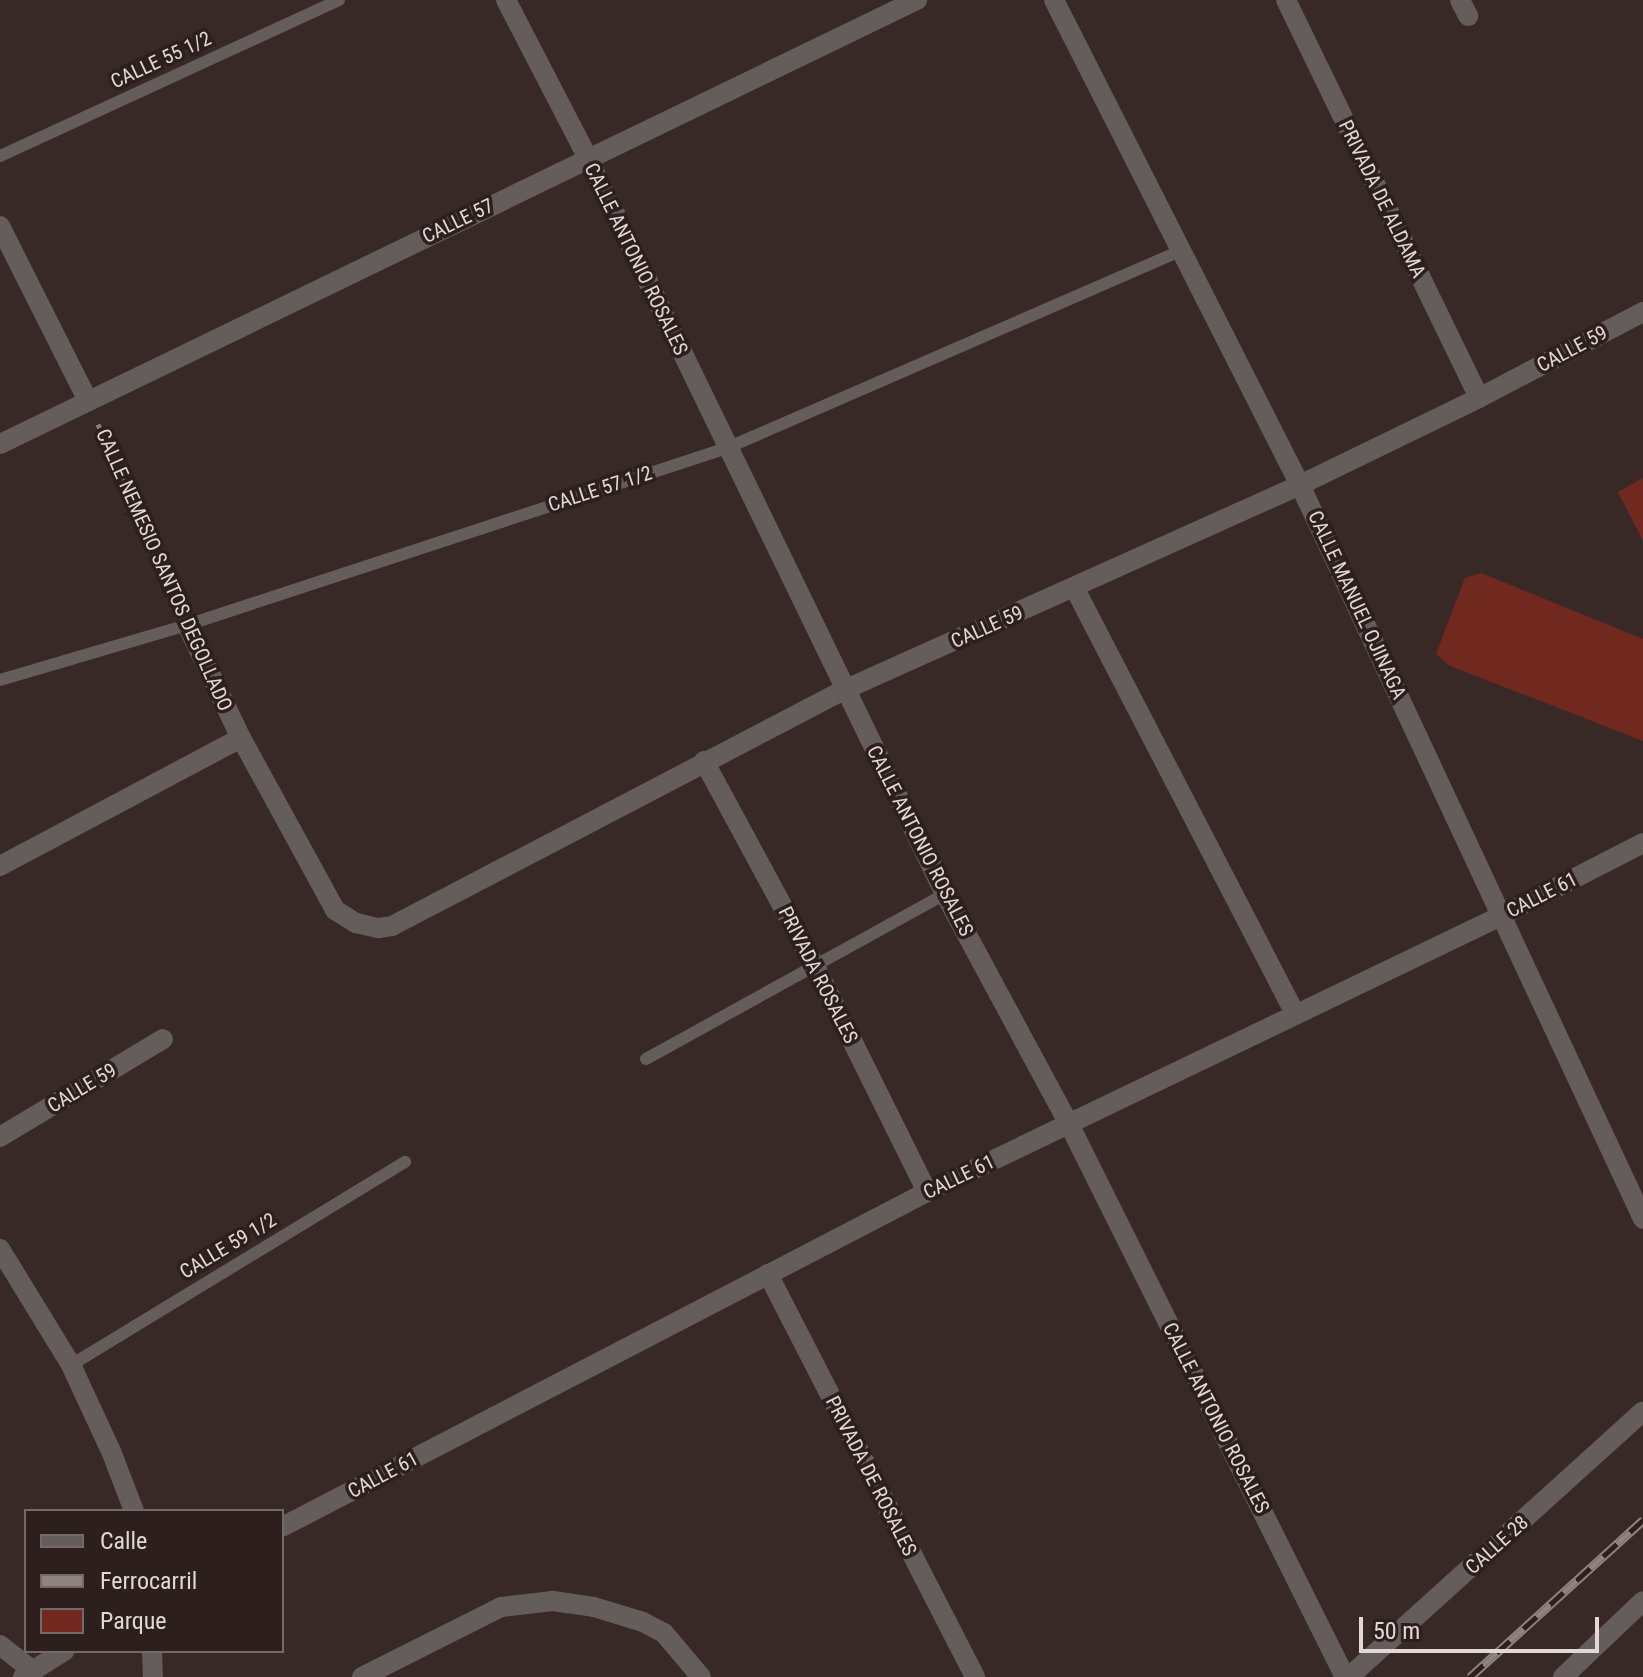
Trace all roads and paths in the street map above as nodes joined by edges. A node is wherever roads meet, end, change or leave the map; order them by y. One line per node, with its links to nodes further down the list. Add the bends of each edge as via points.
1 (339, 0): 6 (lane, CALLE 55 1/2)
2 (506, 0): 7 (street, CALLE ANTONIO ROSALES)
3 (917, 0): 7 (street, CALLE 57)
4 (1054, 0): 9 (street, CALLE MANUEL OJINAGA)
5 (1286, 0): 11 (street, PRIVADA DE ALDAMA)
6 (0, 156)
7 (588, 158): 12 (street, CALLE 57); 14 (street, CALLE ANTONIO ROSALES)
8 (0, 226): 12 (street)
9 (1183, 250): 14 (lane, CALLE 57 1/2); 15 (street, CALLE MANUEL OJINAGA)
10 (1643, 312): 11 (street, CALLE 59)
11 (1479, 398): 15 (street, CALLE 59)
12 (88, 401): 13 (street, CALLE 57); 17 (path, CALLE NEMESIO SANTOS DEGOLLADO)
13 (0, 444)
14 (727, 448): 17 (lane, CALLE 57 1/2); 19 (street, CALLE ANTONIO ROSALES)
15 (1300, 485): 16 (street, CALLE 59); 26 (street, CALLE MANUEL OJINAGA)
16 (1075, 589): 19 (street, CALLE 59); 28 (street)
17 (187, 625): 18 (lane, CALLE 57 1/2); 20 (street, CALLE NEMESIO SANTOS DEGOLLADO)
18 (0, 680)
19 (844, 690): 21 (street, CALLE 59); 24 (street, CALLE ANTONIO ROSALES)
20 (241, 738): 23 (street); 25 (street, CALLE NEMESIO SANTOS DEGOLLADO)
21 (704, 761): 25 (street, CALLE 59, via 410,919 378,928); 27 (street, PRIVADA ROSALES)
22 (1643, 843): 26 (street, CALLE 61)
23 (0, 866)
24 (945, 894): 27 (lane); 31 (street, CALLE ANTONIO ROSALES)
25 (335, 910)
26 (1503, 915): 28 (street, CALLE 61); 35 (street, CALLE MANUEL OJINAGA)
27 (815, 966): 30 (lane); 34 (street, PRIVADA ROSALES)
28 (1295, 1014): 31 (street, CALLE 61)
29 (163, 1039): 32 (street, CALLE 59)
30 (646, 1059)
31 (1069, 1124): 34 (street, CALLE 61); 51 (street, CALLE ANTONIO ROSALES)
32 (0, 1137)
33 (405, 1162): 38 (lane, CALLE 59 1/2)
34 (927, 1192): 37 (street, CALLE 61)
35 (1643, 1219)
36 (0, 1249): 38 (street)
37 (768, 1274): 41 (street, CALLE 61); 50 (street, PRIVADA DE ROSALES)
38 (71, 1365): 40 (street)
39 (1643, 1411): 51 (street, CALLE 28)
40 (133, 1509)
41 (284, 1526)
42 (1643, 1601): 52 (street)
43 (0, 1645): 46 (street)
44 (61, 1653): 46 (street)
45 (152, 1653): 47 (street)
46 (28, 1674)
47 (153, 1677)
48 (362, 1677): 49 (street, via 501,1607 553,1601 643,1622 664,1633)
49 (701, 1677)
50 (975, 1677)
51 (1347, 1677)
52 (1563, 1677)

